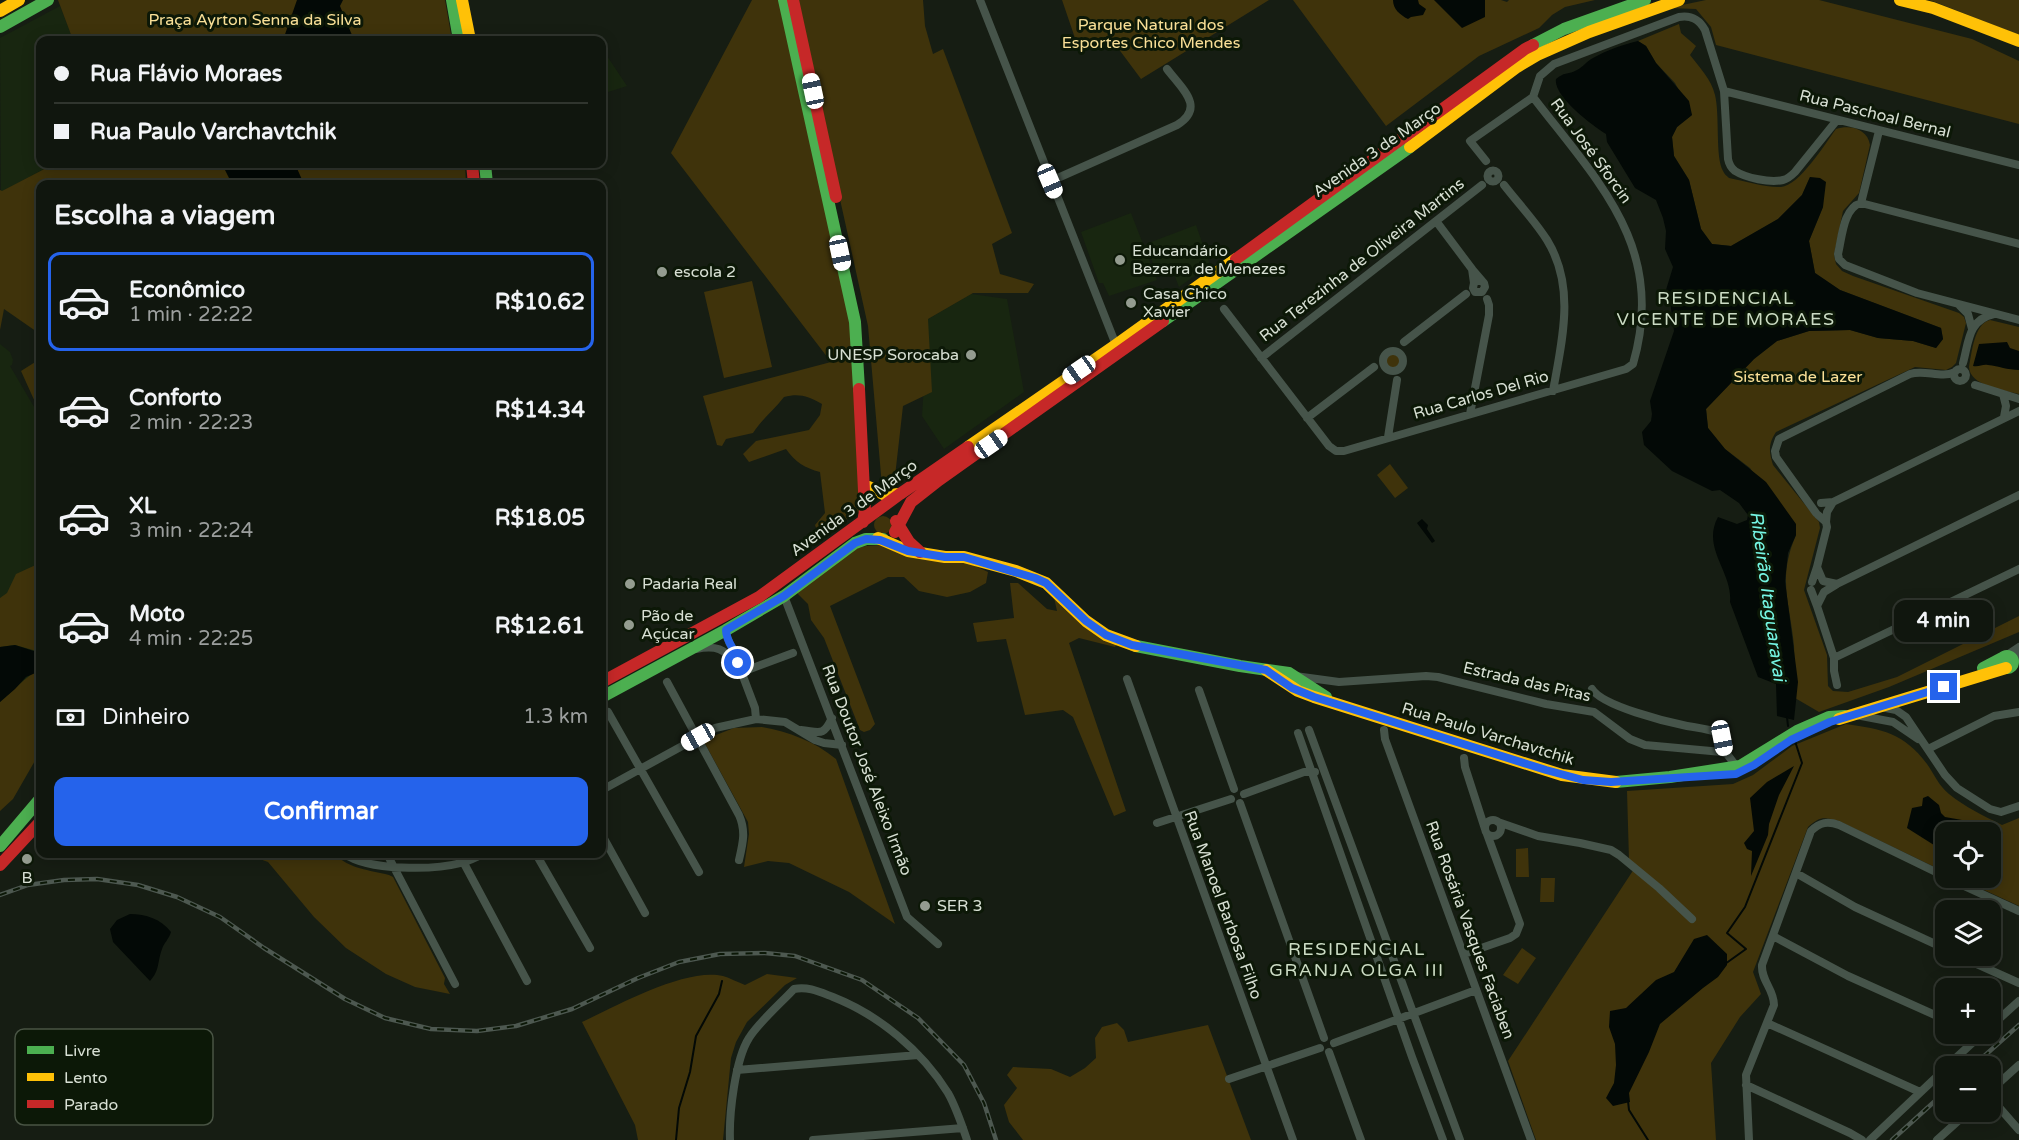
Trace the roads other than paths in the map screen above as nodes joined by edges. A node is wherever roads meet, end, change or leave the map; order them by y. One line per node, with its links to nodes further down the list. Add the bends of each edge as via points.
1 (19, 0): 11 (main road)
2 (48, 0): 12 (main road)
3 (452, 0): 13 (main road)
4 (462, 0): 14 (main road)
5 (784, 0): 59 (main road, via 855,322 865,511)
6 (794, 0): 54 (main road, via 863,319)
7 (980, 0): 23 (street)
8 (1646, 0): 34 (main road, Avenida 3 de Março, via 1564,29 1525,49)
9 (1679, 0): 37 (main road, Avenida 3 de Março, via 1535,56)
10 (1900, 0): 15 (main road, via 1933,8)
11 (0, 11)
12 (0, 27)
13 (458, 36)
14 (469, 36)
15 (2019, 41)
16 (1167, 69): 23 (street, via 1188,97 1191,113 1186,120)
17 (1724, 91): 18 (street, via 1703,26 1684,16 1554,64 1540,76); 19 (street, Rua Paschoal Bernal); 19 (street, via 1730,166 1754,178 1788,178)
18 (1533, 97): 22 (street, via 1470,141); 40 (street, Rua José Sforcin, via 1607,194 1630,239 1639,270 1642,310)
19 (1837, 120): 20 (street, Rua Paschoal Bernal)
20 (1879, 131): 21 (street, Rua Paschoal Bernal); 24 (street)
21 (2019, 165)
22 (1493, 177): 25 (street, Rua Terezinha de Oliveira Martins); 46 (street, via 1504,185 1546,239 1562,278 1565,313)
23 (1050, 181): 34 (street)
24 (1861, 203): 26 (street); 28 (street, via 1849,212 1839,259 1883,281)
25 (1436, 221): 27 (street, via 1472,269); 36 (street, Rua Terezinha de Oliveira Martins)
26 (2019, 244)
27 (1478, 287): 33 (street); 50 (street, via 1487,299 1489,315)
28 (1959, 305): 30 (street); 32 (street, via 1968,314)
29 (1224, 309): 36 (street)
30 (1995, 314): 31 (street); 32 (street, via 1980,319)
31 (2019, 320)
32 (1972, 329): 39 (street)
33 (1404, 342): 35 (street); 38 (street)
34 (1116, 345): 37 (main road, via 1117,352); 55 (main road, Avenida 3 de Março)
35 (1388, 353): 38 (street, via 1398,352); 41 (street); 42 (street, via 1384,362)
36 (1261, 358): 52 (street)
37 (1111, 359): 59 (main road, Avenida 3 de Março)
38 (1402, 363): 42 (street, via 1397,370); 45 (street)
39 (1963, 363): 43 (street); 44 (street)
40 (1633, 364): 46 (street, Rua Carlos Del Rio)
41 (1374, 367): 42 (street); 52 (street)
42 (1388, 369): 45 (street)
43 (1955, 372): 44 (street, via 1955,378); 58 (street, via 1917,372 1779,439 1776,457)
44 (1964, 377): 47 (street)
45 (1397, 380): 53 (street)
46 (1553, 391): 50 (street, Rua Carlos Del Rio)
47 (2002, 394): 48 (street); 51 (street)
48 (2019, 399)
49 (2019, 411): 51 (street)
50 (1470, 414): 53 (street, Rua Carlos Del Rio)
51 (2004, 417): 57 (street)
52 (1307, 418): 53 (street, Rua Carlos Del Rio, via 1336,451)
53 (1388, 437)
54 (869, 487): 55 (main road, via 885,495); 59 (main road)
55 (900, 494): 59 (main road, Avenida 3 de Março)
56 (2019, 495): 65 (street)
57 (1833, 502): 58 (street); 58 (street, via 1816,507)
58 (1820, 513): 62 (street, via 1827,527)
59 (888, 520): 60 (main road, via 891,537); 60 (main road, via 872,518 872,533); 61 (main road); 79 (main road, Avenida 3 de Março, via 814,559 759,597)
60 (880, 539): 61 (main road, Rua Paulo Varchavtchik, via 901,549); 68 (main road, Avenida 3 de Março, via 855,543)
61 (920, 552): 82 (main road, Rua Paulo Varchavtchik, via 964,557 1046,583 1086,621 1106,635 1132,645 1266,670)
62 (1817, 567): 64 (street); 66 (street)
63 (2019, 569): 74 (street)
64 (1823, 581): 65 (street); 66 (street, via 1816,580); 67 (street)
65 (1837, 584): 67 (street)
66 (1812, 586): 67 (street, via 1818,595); 69 (street)
67 (1824, 592): 69 (street)
68 (784, 596): 70 (main road, Avenida 3 de Março); 90 (street, Rua Doutor José Aleixo Irmão)
69 (1817, 606): 74 (street)
70 (726, 630): 72 (main road, Avenida 3 de Março); 76 (street)
71 (2019, 647): 75 (street)
72 (688, 651): 76 (street, via 723,650); 85 (main road, Avenida 3 de Março)
73 (792, 653): 77 (street)
74 (1834, 658): 81 (street)
75 (2011, 660): 86 (main road, Rua Paulo Varchavtchik)
76 (738, 663): 77 (street)
77 (742, 672): 91 (street)
78 (1126, 679): 114 (street, Rua Manoel Barbosa Filho)
79 (606, 681)
80 (666, 682): 96 (street)
81 (1837, 685)
82 (1312, 687): 99 (street, Estrada das Pitas, via 1432,676 1594,712 1630,739 1645,745); 105 (main road, Rua Paulo Varchavtchik, via 1335,703 1562,775 1611,782)
83 (1592, 689): 99 (street, via 1604,700 1638,713 1719,733)
84 (1199, 690): 107 (street)
85 (606, 695)
86 (1897, 706): 89 (main road, Rua Paulo Varchavtchik); 98 (street)
87 (608, 712): 102 (street)
88 (2019, 712): 98 (street, via 1995,716)
89 (1849, 715): 98 (street, via 1893,722); 103 (main road, Rua Paulo Varchavtchik, via 1812,724)
90 (832, 718): 92 (street, via 822,732); 97 (street, Rua Doutor José Aleixo Irmão)
91 (756, 719): 92 (street, via 785,723); 96 (street)
92 (800, 730): 97 (street, via 815,740)
93 (1310, 730): 101 (street)
94 (1384, 730): 144 (street, Rua Rosária Vasques Faciaben, via 1384,739)
95 (1298, 733): 104 (street)
96 (698, 737): 102 (street); 129 (street, via 744,828)
97 (842, 745): 141 (street, Rua Doutor José Aleixo Irmão, via 907,917)
98 (1926, 746): 112 (street, via 1958,788 1990,809 2001,812)
99 (1725, 753): 103 (street)
100 (1464, 758): 113 (street)
101 (1322, 764): 104 (street, via 1312,763); 151 (street)
102 (639, 769): 106 (street); 133 (street)
103 (1739, 769): 105 (main road, Rua Paulo Varchavtchik); 105 (main road, Rua Paulo Varchavtchik, via 1736,774 1720,776)
104 (1308, 770): 108 (street); 154 (street)
105 (1670, 777)
106 (606, 788)
107 (1234, 789): 108 (street, via 1241,789); 109 (street)
108 (1244, 794): 110 (street)
109 (1231, 799): 110 (street); 114 (street)
110 (1240, 803): 156 (street)
111 (36, 804): 122 (main road)
112 (2019, 806)
113 (1480, 811): 115 (street); 119 (street)
114 (1176, 818): 116 (street); 164 (street, Rua Manoel Barbosa Filho)
115 (1497, 821): 118 (street); 119 (street, via 1488,822); 120 (street, via 1501,826)
116 (1158, 823)
117 (36, 826): 131 (main road)
118 (1517, 830): 120 (street); 139 (street, via 1611,850)
119 (1486, 832): 120 (street, via 1492,836); 123 (street)
120 (1499, 833): 123 (street)
121 (606, 842): 138 (street)
122 (0, 846)
123 (1494, 849): 144 (street, via 1519,917 1519,929 1510,938)
124 (353, 858): 132 (street, via 364,864)
125 (389, 858): 132 (street)
126 (462, 858): 130 (street)
127 (474, 858): 130 (street)
128 (538, 858): 143 (street)
129 (739, 860)
130 (464, 862): 132 (street, via 448,866); 146 (street)
131 (0, 865)
132 (394, 866): 148 (street)
133 (699, 872)
134 (1935, 872): 135 (street, via 1831,822 1816,825 1811,831)
135 (1796, 873): 140 (street); 142 (street, via 1855,907)
136 (1970, 888): 137 (street)
137 (2019, 911)
138 (645, 913)
139 (1692, 919)
140 (1773, 936): 152 (street, via 1848,976); 155 (street, via 1762,965 1762,974 1774,996)
141 (938, 944)
142 (1935, 944)
143 (590, 948)
144 (1464, 954): 149 (street, Rua Rosária Vasques Faciaben)
145 (1981, 966): 147 (street)
146 (527, 981)
147 (2019, 983)
148 (455, 984)
149 (1476, 990): 151 (street); 183 (street, Rua Rosária Vasques Faciaben)
150 (2019, 1001): 153 (street)
151 (1414, 1014): 154 (street); 182 (street)
152 (1935, 1015)
153 (2001, 1017)
154 (1399, 1019): 157 (street); 181 (street)
155 (1767, 1023): 170 (street, via 1748,1067); 171 (street)
156 (1324, 1038): 157 (street); 159 (street, via 1320,1043)
157 (1334, 1043): 159 (street, via 1333,1048)
158 (1969, 1044): 162 (street)
159 (1324, 1050): 164 (street); 180 (street)
160 (741, 1055): 161 (street, via 749,1037 794,990 803,987 845,1001 873,1017); 165 (street, via 754,1065); 166 (street)
161 (918, 1055): 165 (street); 174 (street, via 949,1094)
162 (1957, 1056)
163 (2019, 1065): 169 (street)
164 (1266, 1066): 168 (street); 179 (street, Rua Manoel Barbosa Filho)
165 (767, 1068): 166 (street)
166 (737, 1070): 176 (street)
167 (1935, 1078): 171 (street)
168 (1229, 1079)
169 (2001, 1081)
170 (1746, 1085): 184 (street); 185 (street)
171 (1920, 1092): 186 (street)
172 (2001, 1110): 175 (street)
173 (1957, 1122): 187 (street)
174 (963, 1128): 177 (street); 178 (street)
175 (2019, 1130)
176 (730, 1140)
177 (813, 1140)
178 (968, 1140)
179 (1293, 1140)
180 (1361, 1140)
181 (1443, 1140)
182 (1460, 1140)
183 (1531, 1140)
184 (1749, 1140)
185 (1862, 1140)
186 (1870, 1140)
187 (1938, 1140)

